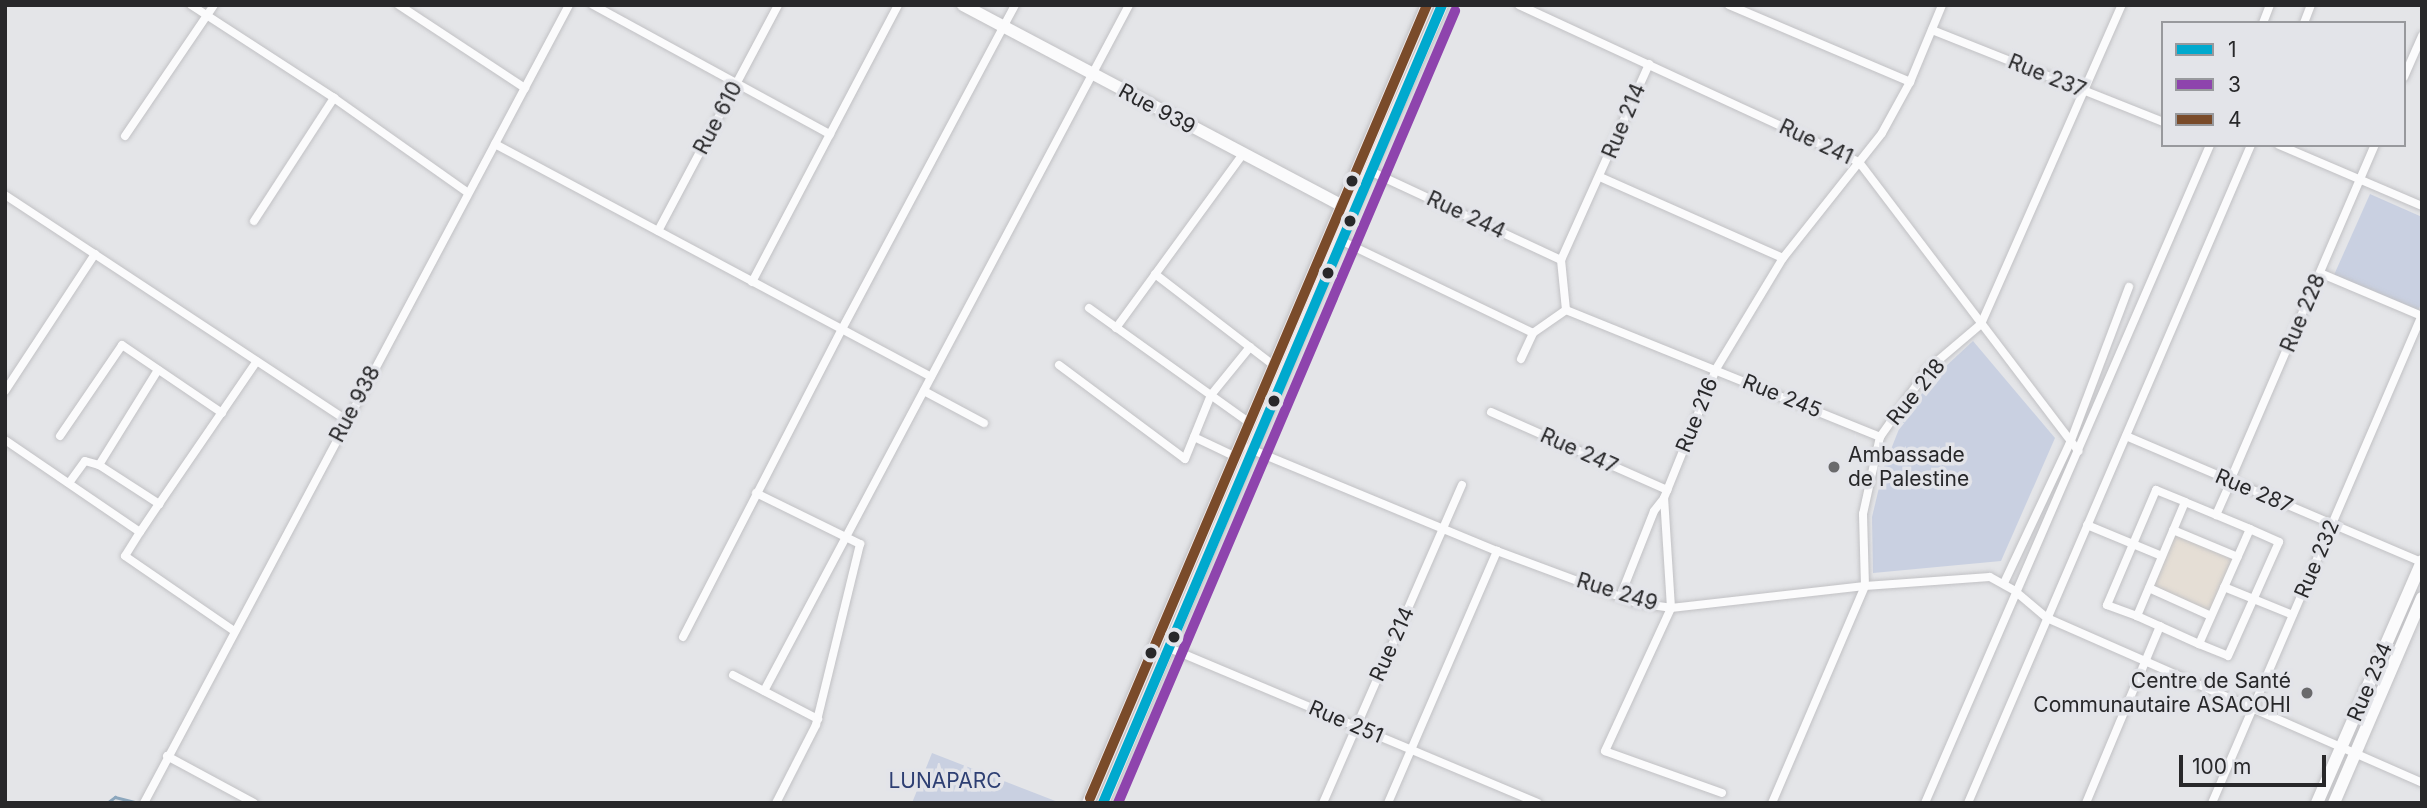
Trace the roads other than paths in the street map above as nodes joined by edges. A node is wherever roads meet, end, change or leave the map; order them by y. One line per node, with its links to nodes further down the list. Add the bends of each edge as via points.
1 (191, 5): 17 (street)
2 (214, 5): 17 (street)
3 (569, 5): 26 (street, Rue 938)
4 (593, 5): 25 (street)
5 (778, 5): 25 (street, Rue 610)
6 (898, 5): 30 (street)
7 (963, 5): 18 (main road, Rue 939)
8 (1015, 5): 18 (street)
9 (1129, 5): 23 (street)
10 (1427, 5): 45 (main road)
11 (1442, 5): 39 (main road)
12 (1519, 5): 21 (street, Rue 241)
13 (1729, 5): 24 (street)
14 (1942, 5): 19 (street, Rue 216)
15 (2122, 5): 27 (street, Rue 218)
16 (406, 7): 26 (street)
17 (207, 16): 28 (street); 31 (street)
18 (1004, 27): 23 (main road, Rue 939); 61 (street)
19 (1932, 30): 24 (street, Rue 216); 27 (street, Rue 237)
20 (2422, 36): 22 (street)
21 (1649, 64): 38 (street, Rue 241); 40 (street, Rue 214)
22 (2406, 72)
23 (1092, 74): 37 (main road, Rue 939); 70 (street)
24 (1910, 82): 38 (street, Rue 216, via 1882,133)
25 (736, 83): 30 (street); 47 (street, Rue 610)
26 (525, 88): 32 (street, Rue 938)
27 (2085, 91): 29 (street, Rue 237); 59 (street, Rue 218)
28 (334, 97): 42 (street); 46 (street)
29 (2161, 121)
30 (830, 134): 54 (street)
31 (125, 135)
32 (495, 144): 42 (street, Rue 938); 47 (street)
33 (2209, 147): 87 (street)
34 (2250, 147): 80 (street)
35 (2284, 147): 41 (street)
36 (2374, 147): 41 (street, Rue 228)
37 (1243, 155): 45 (main road, Rue 939); 53 (street)
38 (1859, 162): 50 (street, Rue 216); 59 (street, Rue 241)
39 (1370, 171): 45 (main road); 51 (street, Rue 244)
40 (1600, 177): 50 (street); 51 (street, Rue 214)
41 (2360, 180): 44 (street); 52 (street, Rue 228)
42 (468, 193): 76 (street, Rue 938)
43 (5, 195): 49 (street)
44 (2422, 206)
45 (1346, 208): 48 (main road); 67 (main road)
46 (254, 221)
47 (658, 231): 54 (street)
48 (1340, 240): 62 (street); 85 (main road)
49 (95, 254): 65 (street); 71 (street)
50 (1783, 258): 68 (street, Rue 216)
51 (1561, 260): 57 (street)
52 (2320, 273): 58 (street); 89 (street, Rue 228)
53 (1155, 274): 60 (street); 63 (street)
54 (752, 282): 61 (street)
55 (2129, 288): 84 (street)
56 (1089, 307): 60 (street)
57 (1566, 310): 62 (street); 68 (street, Rue 245)
58 (2422, 316): 97 (street, Rue 232)
59 (1981, 324): 82 (street, Rue 218, via 1928,369); 84 (street, Rue 241)
60 (1116, 327): 73 (street)
61 (842, 329): 70 (street); 92 (street)
62 (1532, 334): 64 (street)
63 (1250, 347): 67 (street); 73 (street)
64 (1521, 359)
65 (257, 361): 75 (street); 76 (street)
66 (1059, 365): 81 (street, via 1185,459)
67 (1273, 365): 77 (main road)
68 (1716, 369): 82 (street, Rue 245); 93 (street, Rue 216)
69 (158, 370): 75 (street); 79 (street, via 122,345); 88 (street)
70 (931, 377): 72 (street)
71 (5, 391)
72 (923, 391): 78 (street); 103 (street)
73 (1211, 396): 77 (street); 81 (street)
74 (1490, 412): 93 (street, Rue 247)
75 (222, 413): 95 (street)
76 (346, 420): 123 (street, Rue 938)
77 (1248, 422): 86 (main road)
78 (984, 423)
79 (60, 436)
80 (2126, 436): 89 (street, Rue 287); 98 (street)
81 (1194, 437): 86 (street, Rue 249)
82 (1880, 437): 110 (street, Rue 218, via 1863,514)
83 (5, 440): 90 (street)
84 (2070, 443): 87 (street, Rue 241); 109 (street)
85 (1251, 449): 86 (street, Rue 249); 99 (street, Rue 249); 127 (main road)
86 (1236, 450): 125 (main road)
87 (2078, 451): 113 (street)
88 (99, 465): 90 (street, via 85,461); 95 (street)
89 (2231, 481): 96 (street, Rue 228); 97 (street, Rue 287)
90 (69, 483): 102 (street)
91 (1462, 485): 99 (street, Rue 214)
92 (756, 493): 103 (street); 124 (street)
93 (1666, 494): 114 (street, via 1654,511); 117 (street, Rue 216)
94 (2185, 502): 96 (street); 101 (street); 104 (street, via 2156,490)
95 (159, 504): 102 (street)
96 (2216, 515): 100 (street)
97 (2332, 524): 108 (street, Rue 287); 118 (street, Rue 232)
98 (2087, 526): 104 (street); 121 (street)
99 (1442, 529): 105 (street, Rue 249); 133 (street, Rue 214)
100 (2250, 529): 107 (street); 116 (street, via 2278,541)
101 (2173, 530): 106 (street); 107 (street)
102 (140, 532): 123 (street, via 125,556)
103 (846, 538): 130 (street); 132 (street, via 860,544)
104 (2133, 544): 106 (street); 119 (street, via 2107,605)
105 (1497, 551): 114 (street, Rue 249); 135 (street)
106 (2162, 556): 112 (street)
107 (2238, 557): 111 (street)
108 (2422, 562): 134 (main road, Rue 234)
109 (2004, 583): 110 (street, Rue 249, via 1990,577); 113 (street, Rue 249)
110 (1865, 586): 117 (street, Rue 249); 148 (street, Rue 218)
111 (2224, 587): 116 (street); 120 (street)
112 (2149, 588): 119 (street); 120 (street)
113 (2015, 591): 121 (street, Rue 249); 149 (street)
114 (1619, 597): 117 (street, Rue 249)
115 (2422, 598): 136 (main road, Rue 234)
116 (2254, 599): 118 (street); 126 (street, via 2228,656)
117 (1671, 608): 139 (street, Rue 216, via 1605,751)
118 (2293, 615): 131 (street, Rue 232)
119 (2137, 616): 122 (street)
120 (2211, 617): 126 (street)
121 (2048, 618): 128 (street, Rue 249); 150 (street)
122 (2160, 626): 126 (street); 128 (street)
123 (234, 631): 137 (street, Rue 938)
124 (683, 637)
125 (1154, 642): 127 (street, Rue 251); 143 (main road)
126 (2199, 644)
127 (1168, 648): 133 (street, Rue 251); 144 (main road)
128 (2145, 661): 131 (street, Rue 249); 151 (street)
129 (733, 675): 130 (street)
130 (764, 691): 132 (street)
131 (2253, 709): 134 (street, Rue 249); 152 (street, Rue 232)
132 (818, 719): 142 (street)
133 (1356, 727): 135 (street, Rue 251); 145 (street, Rue 214)
134 (2341, 748): 136 (street, Rue 249); 153 (main road, Rue 234)
135 (1411, 750): 146 (street); 147 (street, Rue 251)
136 (2355, 754): 138 (street, Rue 249); 154 (main road, Rue 234)
137 (167, 755): 140 (street, Rue 938); 141 (street)
138 (2422, 783)
139 (1722, 793)
140 (144, 803)
141 (254, 803)
142 (776, 803)
143 (1088, 803)
144 (1103, 803)
145 (1322, 803)
146 (1388, 803)
147 (1538, 803)
148 (1772, 803)
149 (1925, 803)
150 (1968, 803)
151 (2086, 803)
152 (2212, 803)
153 (2318, 803)
154 (2334, 803)

